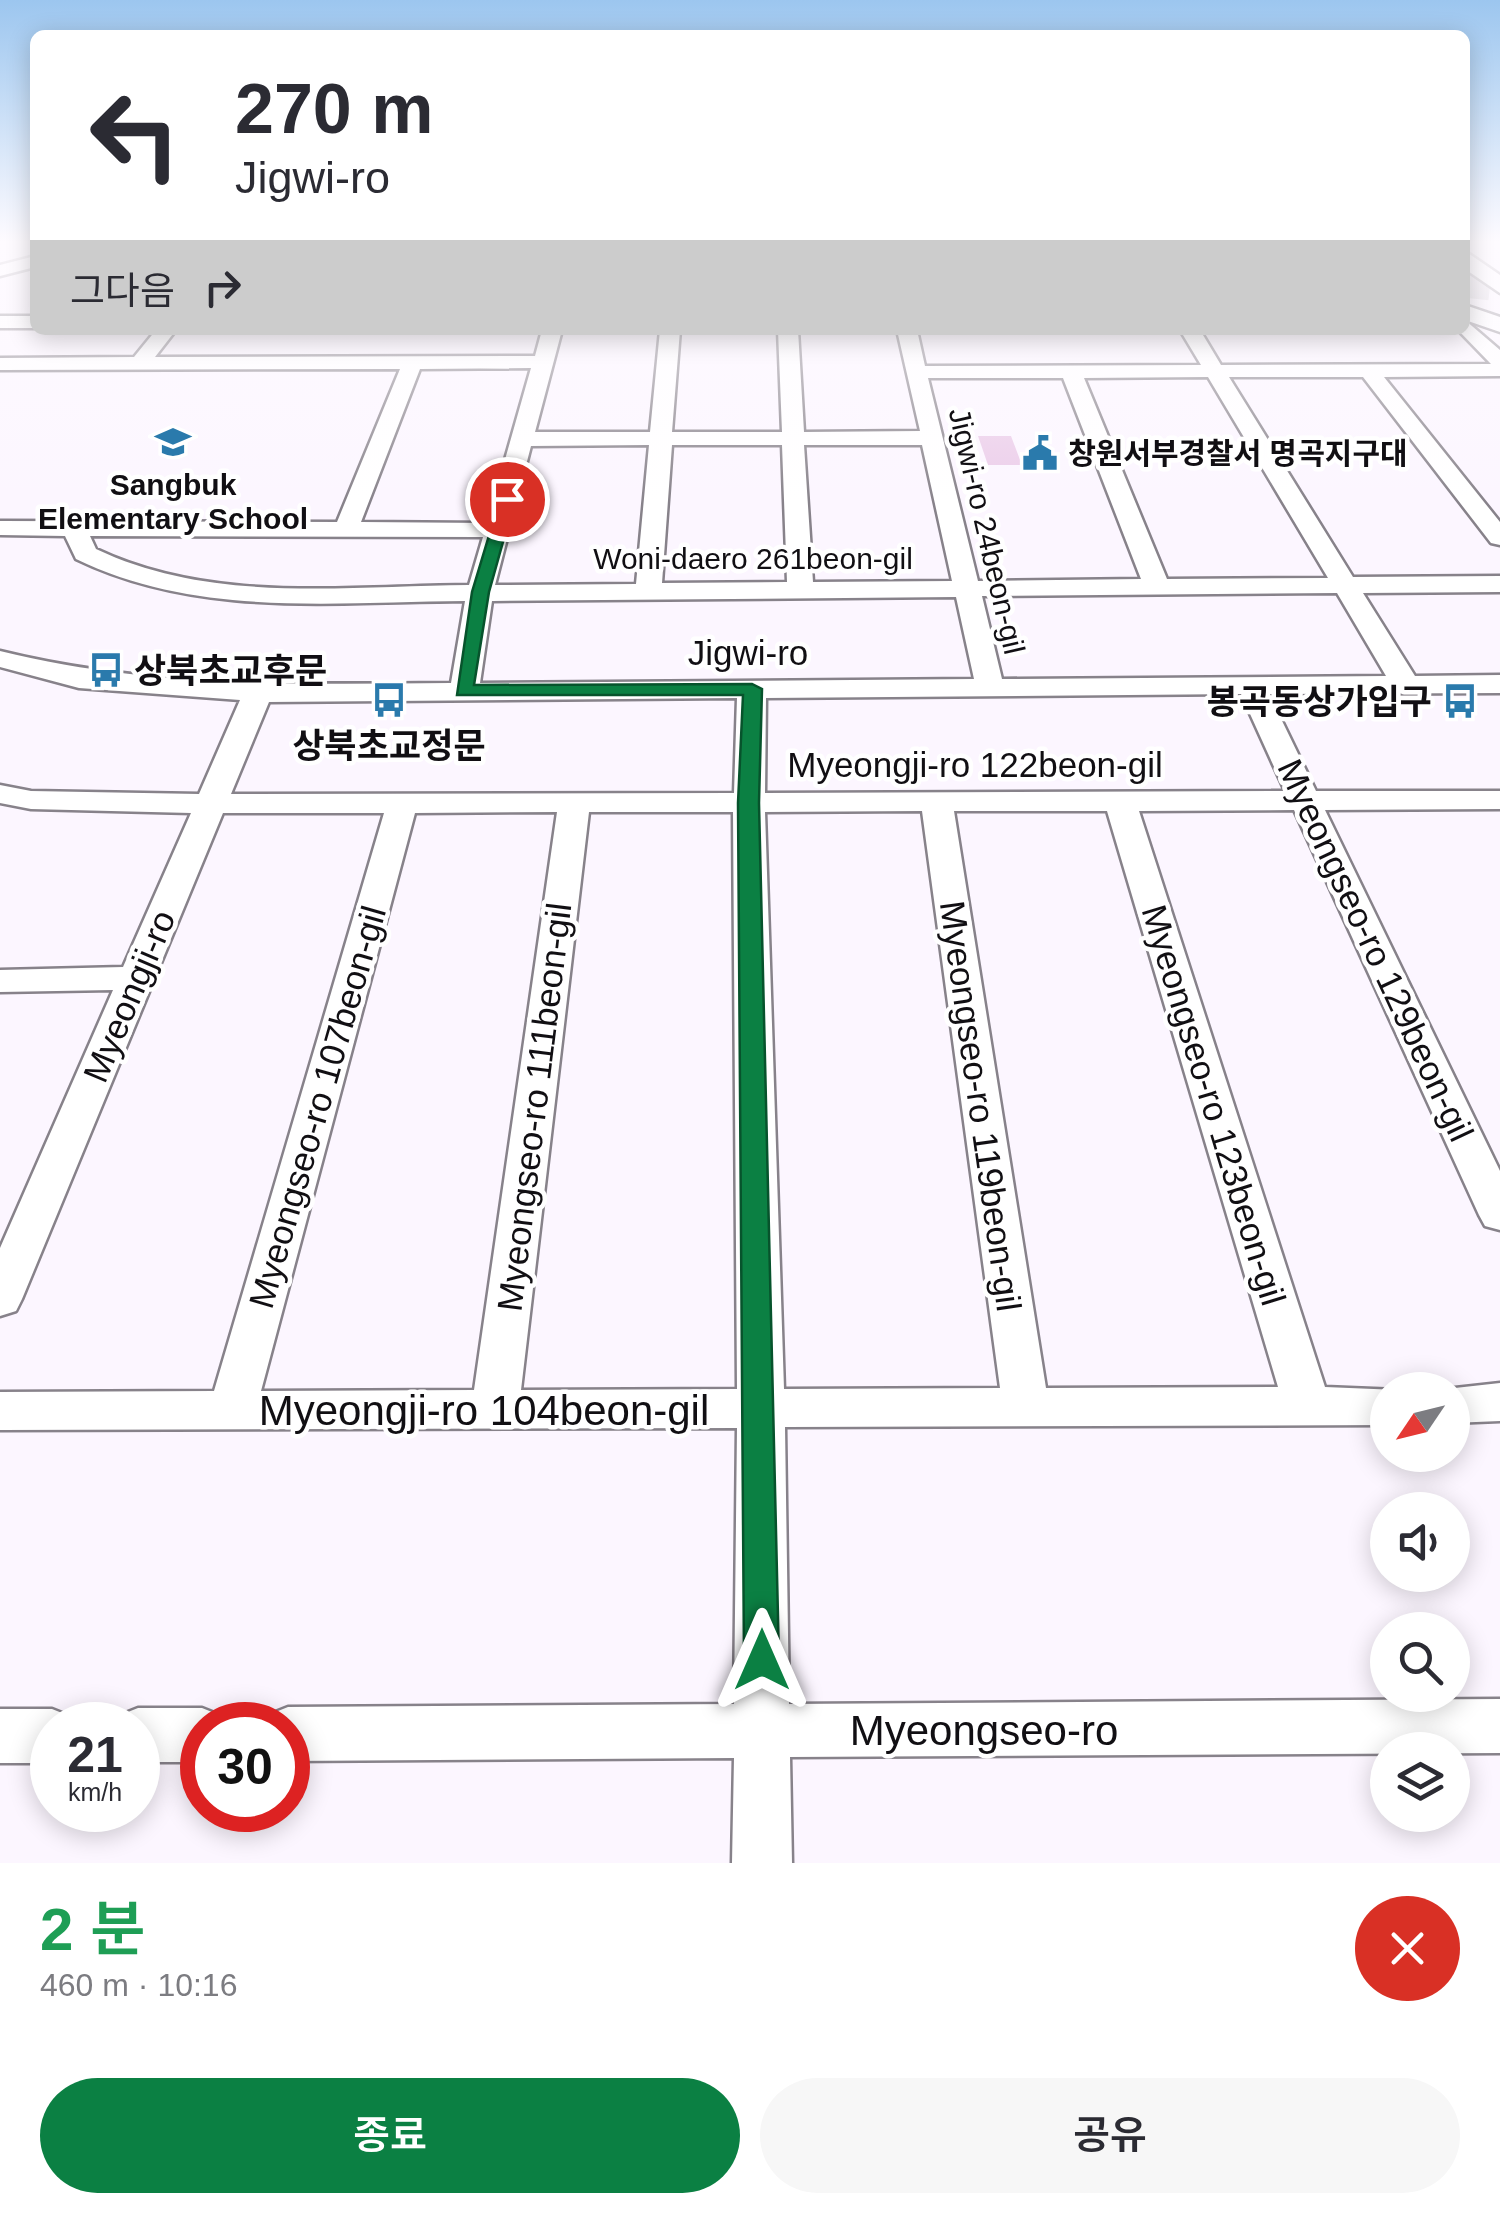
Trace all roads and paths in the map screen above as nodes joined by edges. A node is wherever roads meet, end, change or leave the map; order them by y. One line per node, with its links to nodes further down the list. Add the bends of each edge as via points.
1 (1484, 329): 9 (street)
2 (162, 335): 12 (street)
3 (550, 335): 8 (street)
4 (670, 335): 18 (street)
5 (788, 335): 19 (street)
6 (908, 335): 17 (street, Jigwi-ro 24beon-gil)
7 (1193, 335): 13 (street)
8 (542, 362): 10 (street); 21 (street)
9 (1500, 362)
10 (412, 363): 12 (street); 22 (street)
11 (0, 364): 12 (street)
12 (139, 364)
13 (1213, 370): 14 (street); 16 (street); 27 (street)
14 (1368, 370): 15 (street); 26 (street)
15 (1500, 370)
16 (1071, 371): 17 (street); 29 (street)
17 (917, 372): 20 (street, Jigwi-ro 24beon-gil)
18 (660, 438): 19 (street); 21 (street); 33 (street)
19 (795, 438): 20 (street); 31 (street)
20 (932, 438): 30 (street, Jigwi-ro 24beon-gil)
21 (524, 439): 25 (street)
22 (347, 527): 24 (street); 25 (street)
23 (0, 528): 24 (street)
24 (74, 528): 32 (street, Woni-daero 261beon-gil, via 85,554 171,587 231,595)
25 (499, 530): 32 (street)
26 (1500, 538)
27 (1342, 584): 28 (street, Woni-daero 261beon-gil); 29 (street, Woni-daero 261beon-gil); 36 (street)
28 (1500, 584)
29 (1156, 585): 30 (street, Woni-daero 261beon-gil)
30 (964, 589): 31 (street, Woni-daero 261beon-gil); 38 (street, Jigwi-ro 24beon-gil)
31 (800, 590): 33 (street, Woni-daero 261beon-gil)
32 (480, 592): 33 (street, Woni-daero 261beon-gil); 40 (street)
33 (648, 592)
34 (0, 660): 41 (street, Jigwi-ro, via 79,678)
35 (1500, 684): 36 (street, Jigwi-ro)
36 (1406, 685): 37 (street, Jigwi-ro)
37 (1252, 686): 38 (street, Jigwi-ro); 43 (street, Myeongseo-ro 129beon-gil)
38 (990, 687): 39 (street, Jigwi-ro)
39 (752, 689): 40 (street, Jigwi-ro); 48 (street)
40 (464, 691): 41 (street, Jigwi-ro)
41 (258, 693): 49 (street, Myeongji-ro)
42 (0, 794): 49 (street, Myeongji-ro 122beon-gil)
43 (1304, 798): 44 (street, Myeongji-ro 122beon-gil); 46 (street, Myeongji-ro 122beon-gil); 54 (street, Myeongseo-ro 129beon-gil)
44 (1491, 800): 51 (street)
45 (936, 802): 46 (street, Myeongji-ro 122beon-gil); 48 (street, Myeongji-ro 122beon-gil); 59 (street, Myeongseo-ro 119beon-gil)
46 (1120, 802): 60 (street, Myeongseo-ro 123beon-gil)
47 (574, 803): 48 (street, Myeongji-ro 122beon-gil); 50 (street, Myeongji-ro 122beon-gil); 61 (street, Myeongseo-ro 111beon-gil)
48 (749, 803): 62 (street)
49 (211, 804): 50 (street, Myeongji-ro 122beon-gil); 52 (street, Myeongji-ro)
50 (402, 804): 64 (street, Myeongseo-ro 107beon-gil)
51 (1500, 828)
52 (137, 978): 53 (street); 55 (street, Myeongji-ro)
53 (0, 981)
54 (1500, 1215)
55 (0, 1299)
56 (1500, 1402): 57 (street)
57 (1470, 1403)
58 (1370, 1407): 60 (street, Myeongji-ro 104beon-gil)
59 (1026, 1409): 60 (street, Myeongji-ro 104beon-gil); 62 (street, Myeongji-ro 104beon-gil)
60 (1308, 1409)
61 (495, 1410): 62 (street, Myeongji-ro 104beon-gil); 64 (street, Myeongji-ro 104beon-gil)
62 (761, 1410): 66 (street)
63 (0, 1411): 64 (street, Myeongji-ro 104beon-gil)
64 (232, 1411)
65 (1500, 1726): 66 (street, Myeongseo-ro)
66 (762, 1731): 67 (street, Myeongseo-ro); 70 (street)
67 (310, 1734)
68 (0, 1736): 69 (street)
69 (30, 1736)
70 (762, 1863)

